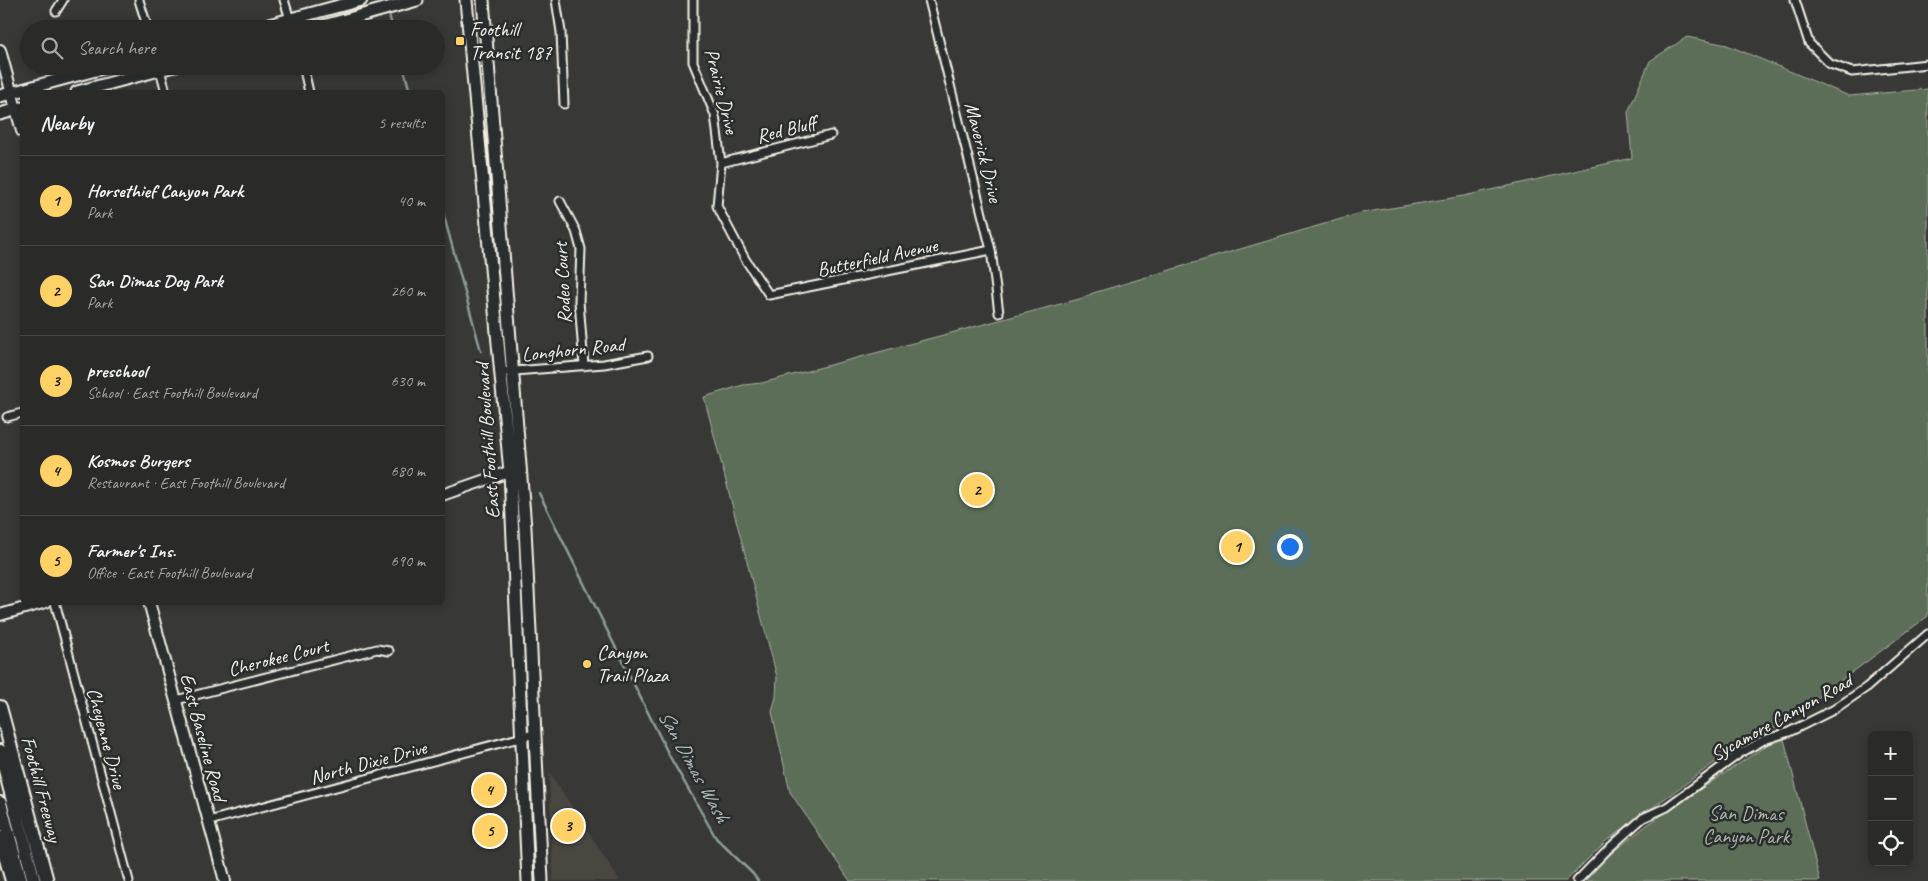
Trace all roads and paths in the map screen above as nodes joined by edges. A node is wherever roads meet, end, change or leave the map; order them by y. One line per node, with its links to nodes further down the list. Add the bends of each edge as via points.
1 (64, 0): 12 (street)
2 (139, 0): 13 (street)
3 (284, 0): 14 (street)
4 (361, 0): 15 (main road)
5 (417, 0): 16 (main road)
6 (466, 0): 40 (main road, East Foothill Boulevard)
7 (482, 0): 39 (main road, East Foothill Boulevard)
8 (556, 0): 28 (street, via 561,32)
9 (693, 0): 32 (street, Prairie Drive, via 694,62 714,115)
10 (929, 0): 34 (street, Maverick Drive)
11 (1795, 0): 18 (street, via 1809,43 1830,64 1852,72)
12 (56, 11)
13 (145, 20)
14 (291, 20)
15 (304, 20)
16 (344, 20)
17 (0, 50): 26 (main road)
18 (1928, 64)
19 (76, 75): 26 (main road)
20 (135, 75): 23 (main road)
21 (161, 75): 24 (street)
22 (305, 75): 25 (street)
23 (84, 90)
24 (165, 90)
25 (309, 90)
26 (12, 92): 27 (main road); 29 (main road)
27 (0, 96)
28 (564, 104)
29 (20, 109): 30 (main road)
30 (0, 114)
31 (830, 135): 32 (street, Red Bluff)
32 (720, 163): 35 (street, Prairie Drive, via 717,206)
33 (560, 201): 38 (street, Rodeo Court, via 576,231 581,249 579,301)
34 (991, 250): 35 (street, Butterfield Avenue); 36 (street, Maverick Drive)
35 (769, 296)
36 (999, 313)
37 (648, 356): 38 (street, Longhorn Road)
38 (584, 366): 39 (street, Longhorn Road)
39 (513, 371): 40 (street, Longhorn Road); 43 (main road, East Foothill Boulevard)
40 (501, 372): 44 (main road, East Foothill Boulevard)
41 (20, 414): 42 (street)
42 (8, 417)
43 (521, 467): 44 (main road); 54 (main road, East Foothill Boulevard, via 530,598)
44 (510, 472): 45 (main road); 55 (main road, East Foothill Boulevard)
45 (445, 494)
46 (35, 605): 49 (main road)
47 (56, 605): 64 (street, Cheyenne Drive)
48 (151, 605): 52 (main road, East Baseline Road)
49 (0, 615)
50 (1928, 634): 68 (street, Sycamore Canyon Road, via 1867,687 1833,710 1739,754 1668,807 1643,818)
51 (389, 651): 52 (street, Cherokee Court, via 377,649)
52 (176, 700): 58 (main road, East Baseline Road)
53 (0, 707): 63 (highway, Foothill Freeway)
54 (534, 734): 55 (street, North Dixie Drive); 67 (main road, East Foothill Boulevard)
55 (521, 738): 58 (street, North Dixie Drive); 66 (main road, East Foothill Boulevard)
56 (0, 752): 62 (highway)
57 (0, 803): 61 (highway)
58 (209, 821): 65 (main road, East Baseline Road)
59 (0, 838): 60 (highway)
60 (12, 881)
61 (21, 881)
62 (34, 881)
63 (47, 881)
64 (129, 881)
65 (225, 881)
66 (528, 881)
67 (542, 881)
68 (1577, 881)

